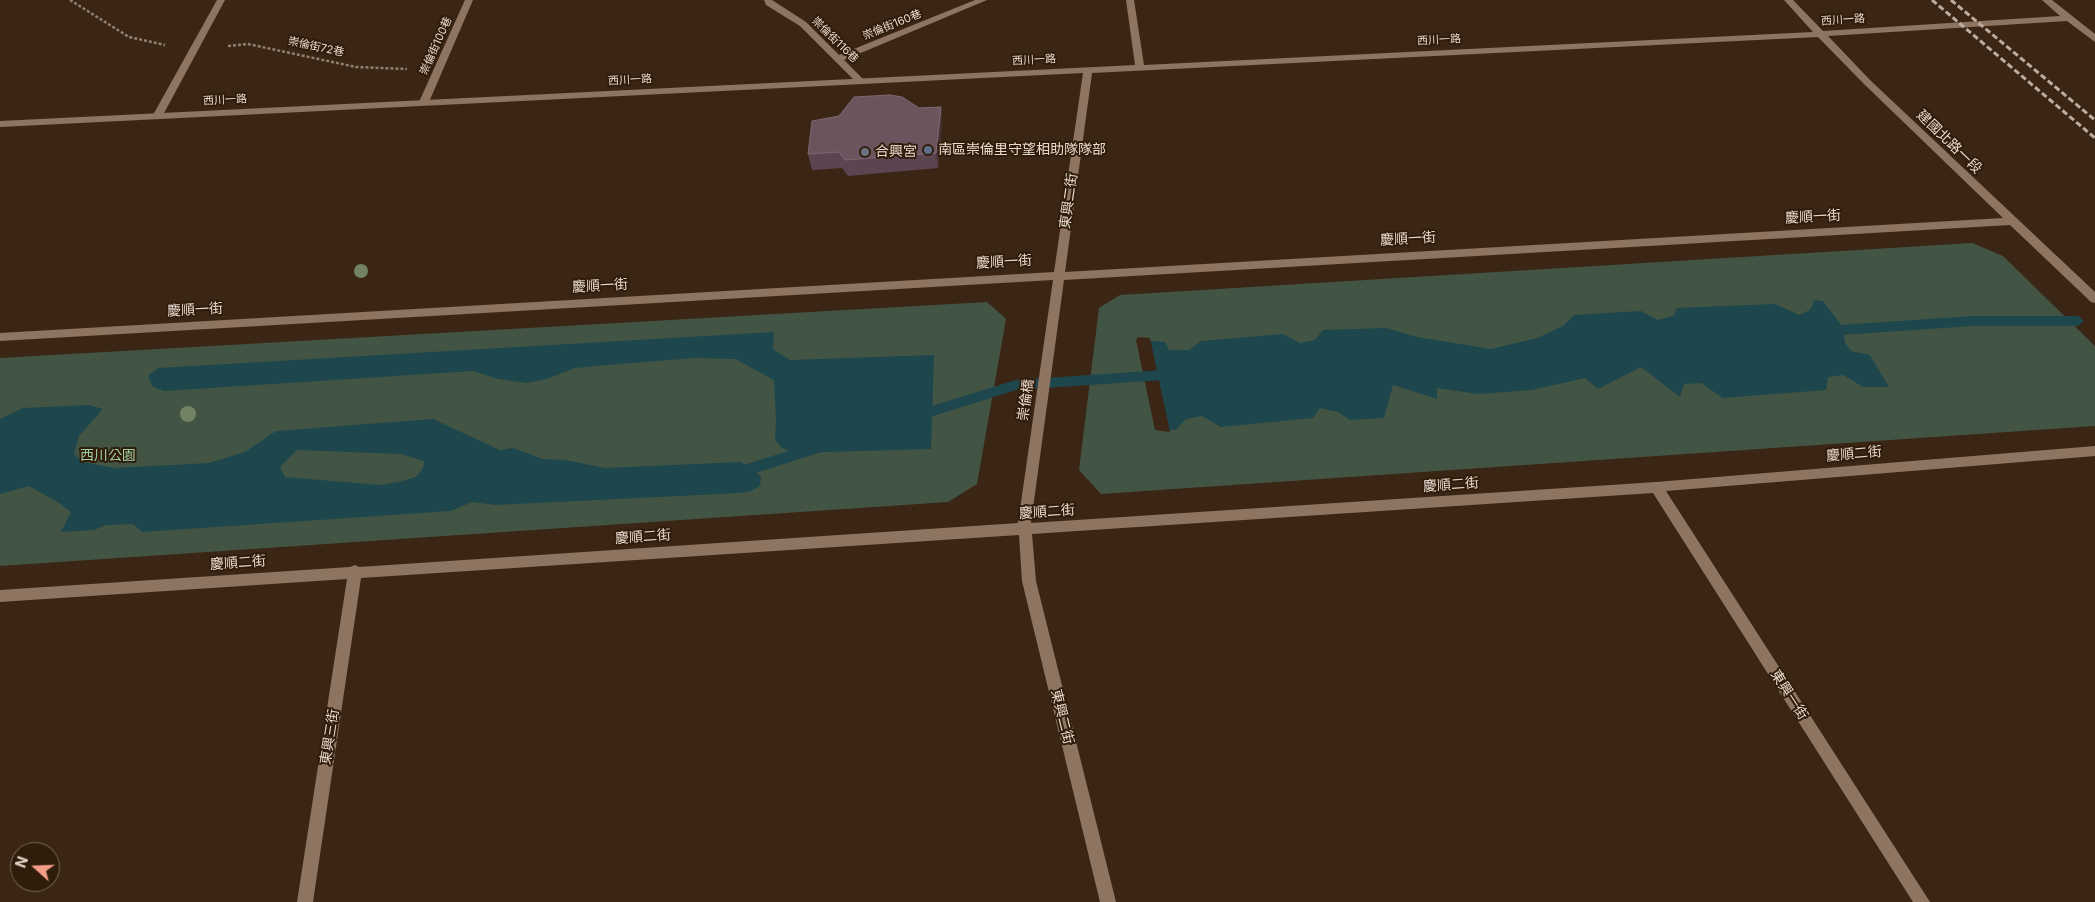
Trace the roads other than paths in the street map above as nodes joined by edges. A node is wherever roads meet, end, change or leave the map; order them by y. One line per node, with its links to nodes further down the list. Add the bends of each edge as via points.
1 (221, 0): 16 (street)
2 (469, 0): 15 (street, 崇倫街100巷)
3 (768, 0): 11 (street, 崇倫街116巷, via 803,24)
4 (983, 0): 11 (street, 崇倫街160巷)
5 (1130, 0): 12 (street)
6 (1788, 0): 9 (street, 建國北路一段)
7 (2046, 0): 8 (street)
8 (2069, 18): 9 (street, 西川一路); 10 (street)
9 (1822, 34): 12 (street, 西川一路); 18 (street, 建國北路一段)
10 (2095, 39)
11 (838, 59): 14 (street, 崇倫街116巷)
12 (1140, 67): 13 (street, 西川一路)
13 (1088, 70): 14 (street, 西川一路); 19 (street, 東興二街)
14 (860, 81): 15 (street, 西川一路)
15 (424, 102): 16 (street, 西川一路)
16 (158, 115): 17 (street, 西川一路)
17 (0, 124)
18 (2010, 221): 19 (street, 慶順一街); 20 (street, 建國北路一段)
19 (1058, 274): 21 (street, 慶順一街); 24 (street, 崇倫橋)
20 (2095, 299)
21 (0, 337)
22 (2095, 451): 23 (street, 慶順二街)
23 (1656, 487): 24 (street, 慶順二街); 29 (street, 東興一街)
24 (1025, 530): 25 (street, 慶順二街); 28 (street, 東興二街, via 1029,581)
25 (355, 572): 26 (street, 慶順二街); 27 (street, 東興三街)
26 (0, 596)
27 (305, 902)
28 (1108, 902)
29 (1922, 902)

